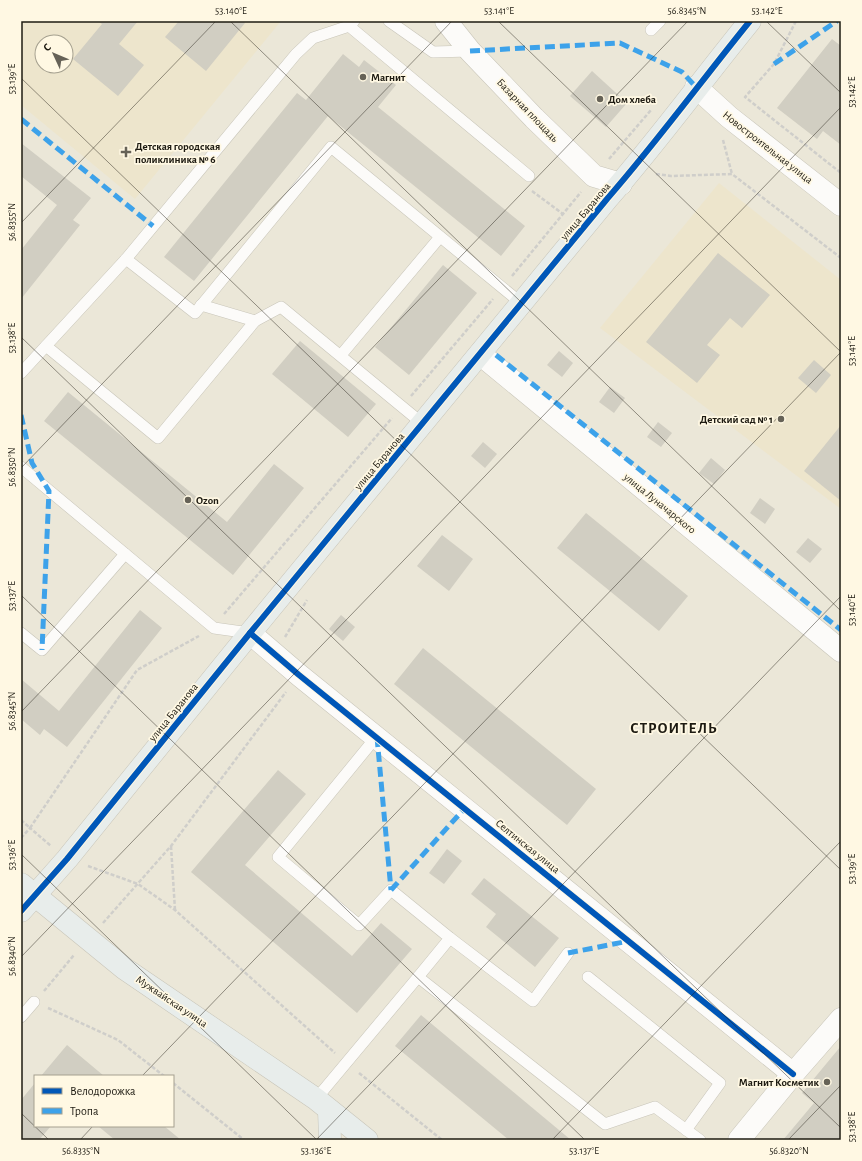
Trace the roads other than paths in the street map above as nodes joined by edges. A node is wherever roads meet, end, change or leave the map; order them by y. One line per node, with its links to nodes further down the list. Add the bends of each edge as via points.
1 (390, 21): 7 (lane, via 433,52)
2 (446, 21): 7 (street, Базарная площадь)
3 (660, 21): 6 (lane)
4 (750, 21): 8 (street, улица Баранова)
5 (351, 23): 9 (lane); 13 (lane, via 313,38 296,54)
6 (652, 30)
7 (470, 51): 10 (street, Базарная площадь, via 594,176)
8 (696, 87): 10 (street, улица Баранова, via 639,164); 11 (street, Новостроительная улица, via 729,117)
9 (529, 176)
10 (620, 184): 14 (street, улица Баранова)
11 (841, 205)
12 (440, 237): 14 (lane); 15 (lane, via 330,147); 19 (lane)
13 (126, 259): 15 (lane, via 195,313); 17 (lane)
14 (522, 303): 18 (street, улица Баранова)
15 (201, 305): 16 (lane)
16 (255, 321): 17 (lane, via 158,438); 19 (lane, via 281,307)
17 (46, 346): 20 (lane)
18 (480, 354): 21 (street, улица Баранова); 26 (street, улица Луначарского)
19 (341, 355): 21 (lane)
20 (21, 373)
21 (423, 424): 25 (street, улица Баранова)
22 (21, 466): 23 (lane)
23 (125, 554): 24 (lane, via 42,650); 25 (lane, via 214,628)
24 (21, 632)
25 (250, 633): 27 (street, Селтинская улица); 28 (street, улица Баранова, via 67,859)
26 (841, 651)
27 (376, 736): 30 (lane, via 278,857 359,925 391,890); 37 (street, Селтинская улица)
28 (28, 890): 29 (street, улица Баранова); 38 (street, Мужвайская улица, via 125,969)
29 (21, 911)
30 (450, 938): 31 (lane, via 533,1001); 32 (lane)
31 (568, 952)
32 (418, 977): 38 (lane, via 347,1063); 39 (lane, via 605,1124 655,1107)
33 (588, 977): 39 (lane, via 720,1083)
34 (34, 1002): 35 (lane)
35 (21, 1017)
36 (841, 1019): 37 (street)
37 (793, 1074): 43 (street)
38 (323, 1105): 40 (street); 41 (street, Мужвайская улица)
39 (686, 1130): 42 (lane)
40 (330, 1140)
41 (366, 1140)
42 (700, 1140)
43 (739, 1140)

